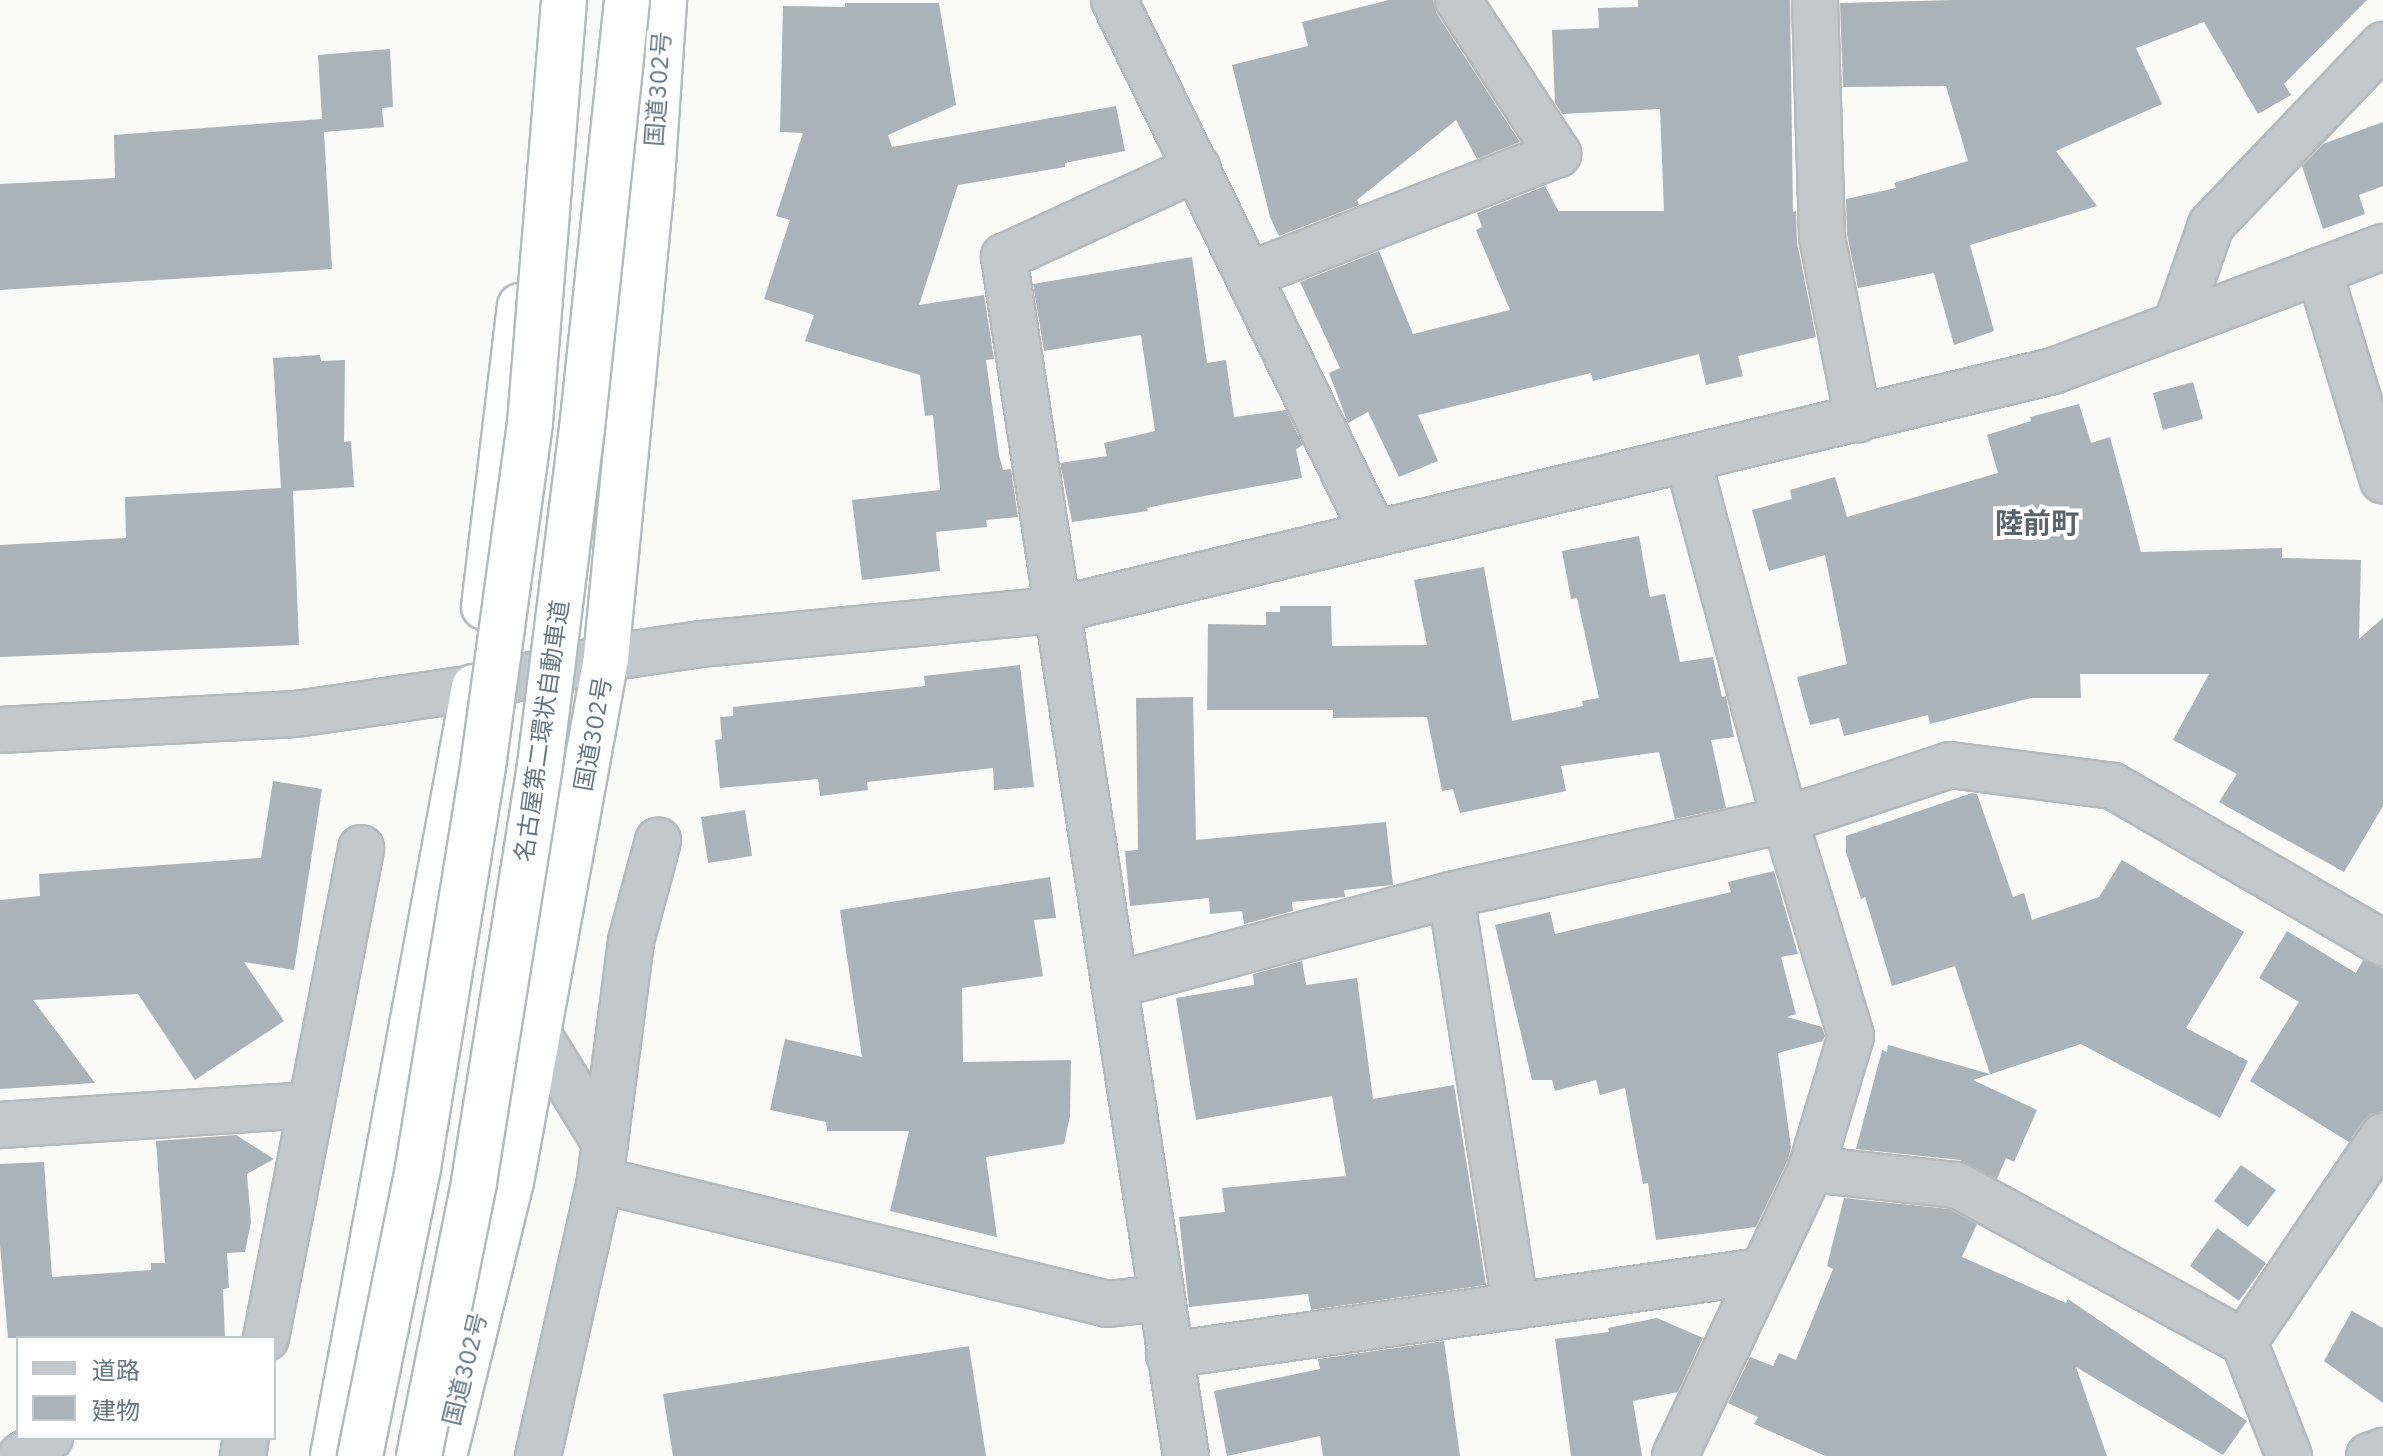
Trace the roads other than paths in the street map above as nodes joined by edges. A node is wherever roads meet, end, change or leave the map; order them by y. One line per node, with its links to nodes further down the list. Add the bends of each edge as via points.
1 (547, 0): 20 (highway, via 535,180)
2 (564, 0): 44 (highway, bridge, via 530,423 486,744 418,1168)
3 (627, 0): 45 (highway, 名古屋第二環状自動車道, bridge, via 586,398 540,765 474,1182)
4 (664, 0): 19 (highway, 国道302号)
5 (1114, 0): 9 (street)
6 (1458, 0): 12 (street, via 1558,154)
7 (1815, 0): 14 (street, via 1822,237)
8 (2383, 45): 13 (street, via 2211,225)
9 (1197, 168): 12 (street); 18 (street, via 1004,257)
10 (2383, 247): 11 (street)
11 (2319, 271): 13 (street); 16 (street)
12 (1249, 275): 17 (street)
13 (2176, 325): 14 (street, via 2053,371)
14 (1858, 419): 15 (street)
15 (1688, 460): 17 (street); 22 (street)
16 (2383, 480)
17 (1374, 534): 18 (street)
18 (1056, 610): 19 (street); 27 (street)
19 (606, 658): 20 (street); 28 (highway, 国道302号)
20 (474, 688): 21 (street, via 296,714); 43 (highway)
21 (0, 730)
22 (1785, 820): 25 (street); 26 (street, via 1950,765 2113,786); 33 (street, via 1851,1036)
23 (658, 841): 32 (street, via 631,941)
24 (361, 848): 29 (street)
25 (1451, 895): 27 (street); 36 (street)
26 (2383, 943)
27 (1115, 985): 35 (street)
28 (538, 1034): 32 (street); 46 (highway, 国道302号, via 511,1182)
29 (311, 1105): 30 (street); 37 (street)
30 (0, 1125)
31 (2383, 1136): 38 (street)
32 (602, 1162): 35 (street, via 1108,1304); 47 (street)
33 (1811, 1169): 34 (street); 38 (street, via 1957,1185)
34 (1760, 1271): 36 (street); 49 (street)
35 (1160, 1298): 39 (street)
36 (1515, 1306): 39 (street)
37 (266, 1336)
38 (2244, 1342): 50 (street)
39 (1169, 1355): 48 (street)
40 (47, 1440): 42 (street)
41 (2383, 1451): 51 (street)
42 (21, 1456)
43 (333, 1456)
44 (360, 1456)
45 (419, 1456)
46 (444, 1456)
47 (538, 1456)
48 (1186, 1456)
49 (1675, 1456)
50 (2289, 1456)
51 (2369, 1456)

